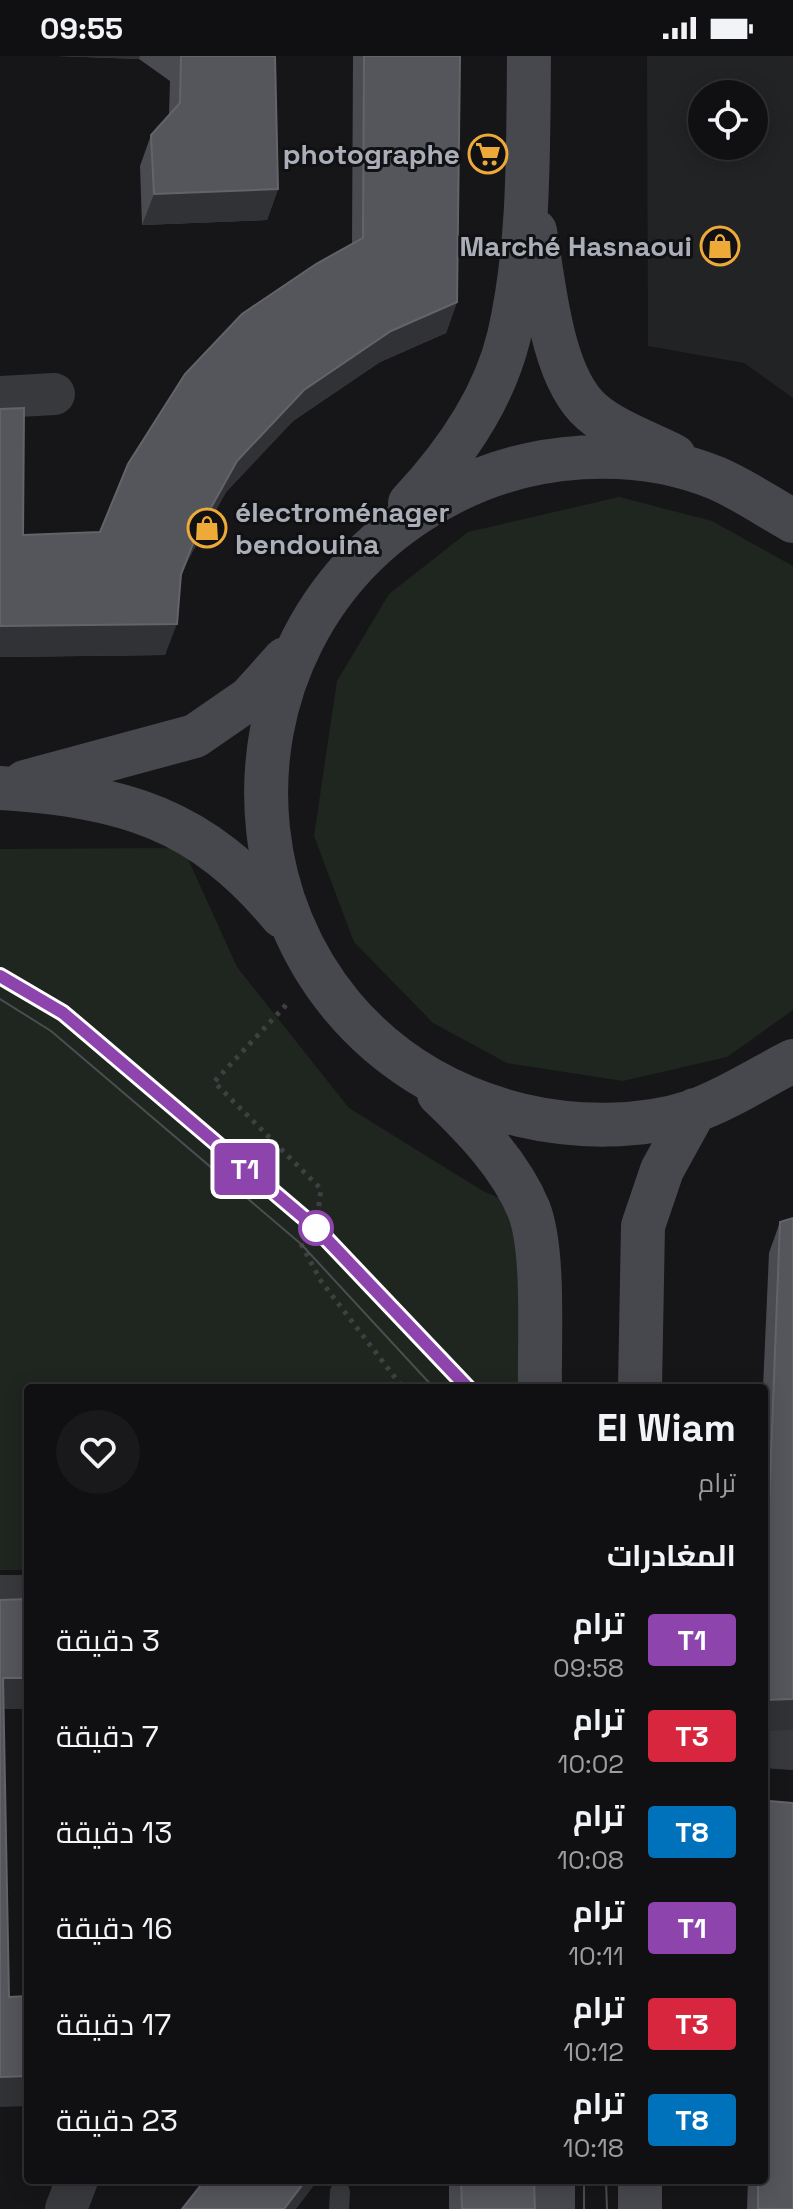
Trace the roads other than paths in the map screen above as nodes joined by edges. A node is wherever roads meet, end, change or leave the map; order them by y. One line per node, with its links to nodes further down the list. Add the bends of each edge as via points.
1 (529, 56): 2 (main road)
2 (528, 195): 5 (main road, via 569,387 593,413); 7 (main road, via 509,338 485,398 448,463)
3 (54, 394): 4 (street)
4 (0, 397)
5 (715, 478): 6 (main road); 7 (main road, via 655,461 593,456 531,463 471,482 416,511)
6 (793, 521)
7 (367, 550): 8 (main road, via 328,594)
8 (298, 645): 9 (main road, via 250,698 195,736); 10 (main road, via 268,743 264,817 274,875)
9 (1, 788): 10 (main road, via 122,803 190,833 249,876)
10 (294, 931): 12 (main road, via 316,972 361,1029)
11 (793, 1061): 13 (main road)
12 (417, 1073): 13 (main road, via 482,1105 552,1123 624,1124); 14 (main road, via 498,1158 529,1211 537,1261)
13 (695, 1110): 15 (main road, via 662,1170 643,1226)
14 (540, 1384)
15 (640, 1384)
16 (0, 1596): 17 (street)
17 (24, 1596)
18 (768, 1747): 19 (street)
19 (793, 1749)
20 (75, 2184): 23 (street)
21 (553, 2184): 24 (main road)
22 (640, 2184): 25 (main road)
23 (66, 2209)
24 (553, 2209)
25 (640, 2209)

